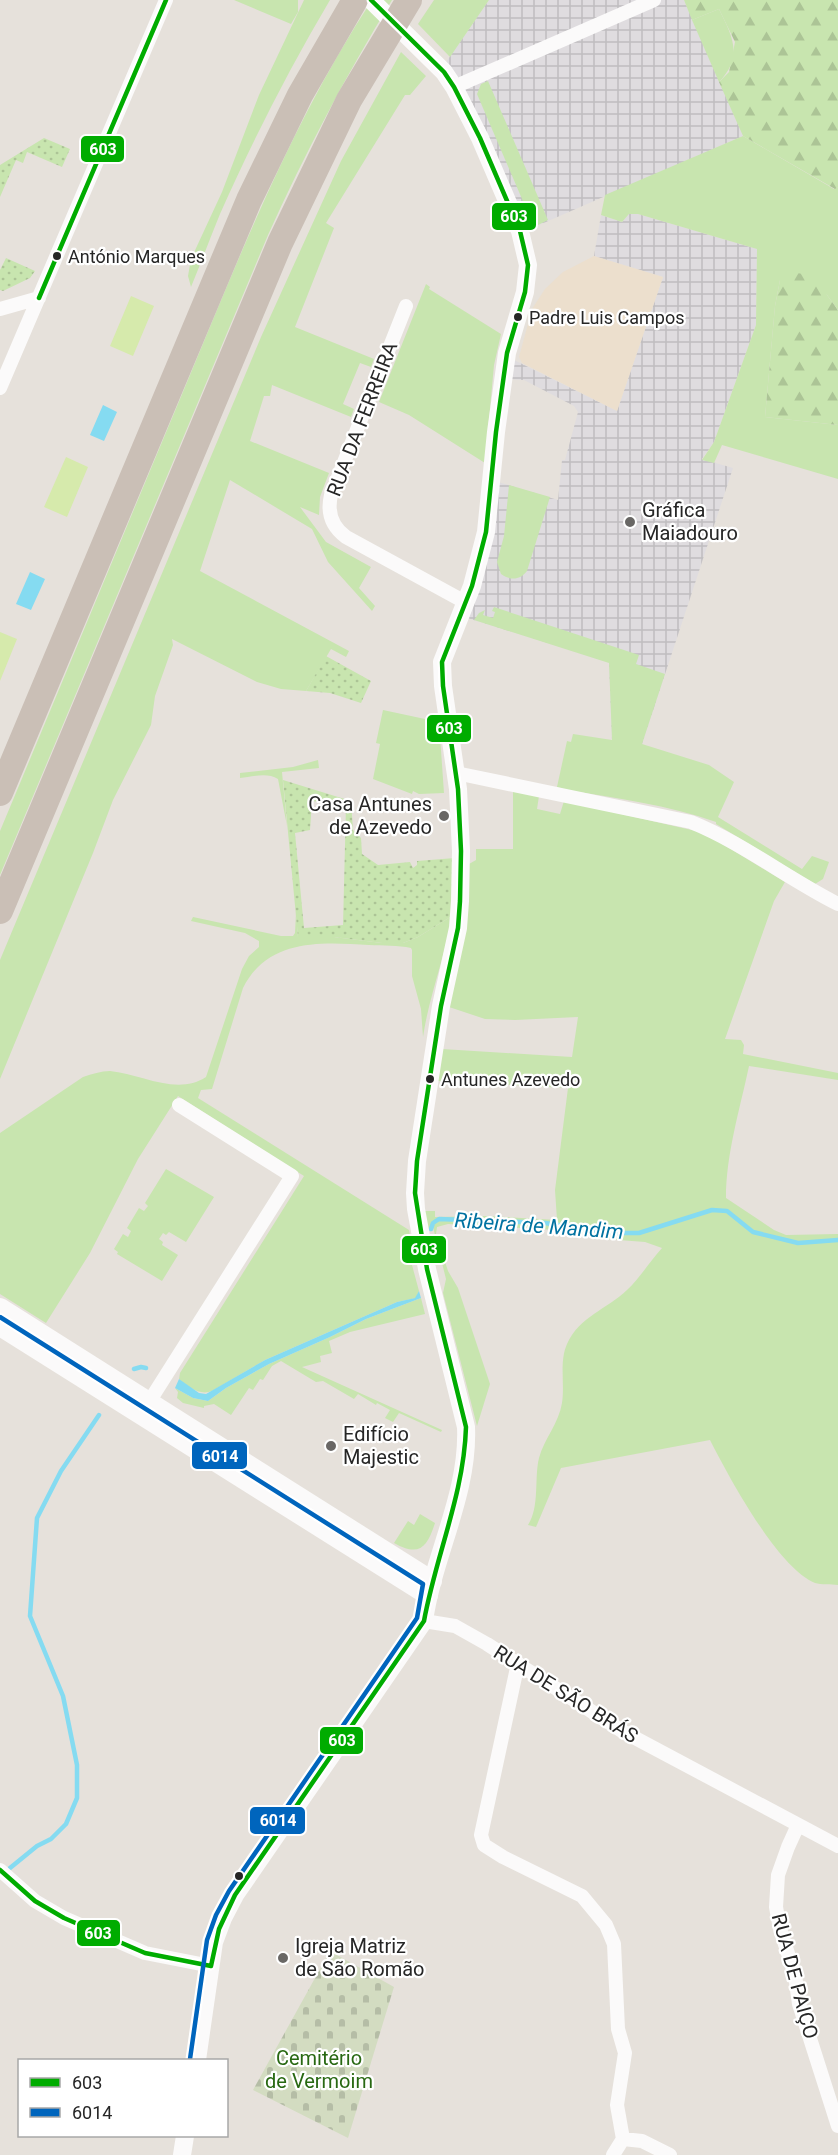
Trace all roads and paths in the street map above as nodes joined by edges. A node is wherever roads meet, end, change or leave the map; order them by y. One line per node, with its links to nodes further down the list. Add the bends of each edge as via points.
1 (166, 0): 7 (street)
2 (355, 0): 13 (highway, via 300,95 249,200)
3 (371, 0): 6 (street)
4 (409, 0): 15 (highway, via 349,99 285,233)
5 (654, 0): 6 (street)
6 (454, 87): 11 (street, via 520,231 528,264 525,292 507,353 486,529)
7 (39, 298): 9 (street); 10 (street)
8 (406, 306): 11 (street, RUA DA FERREIRA, via 331,495 330,514 346,537)
9 (0, 309)
10 (0, 388)
11 (465, 602): 12 (street, via 442,662)
12 (456, 773): 14 (street, via 691,822 712,830); 20 (street, via 461,851 458,928 441,1006 415,1193 425,1260 466,1427 467,1450)
13 (0, 794)
14 (838, 904)
15 (0, 911)
16 (179, 1105): 19 (street, via 292,1176)
17 (0, 1308): 19 (main road)
18 (0, 1326): 20 (main road)
19 (149, 1402): 20 (main road)
20 (430, 1588): 21 (street)
21 (424, 1621): 22 (street, RUA DE SÃO BRÁS, via 454,1626); 26 (street, via 235,1895 214,1942)
22 (519, 1663): 23 (street, RUA DE SÃO BRÁS, via 622,1731); 30 (street, via 481,1835 484,1845 503,1857 582,1896 606,1925 614,1944 618,2029 625,2053 617,2105)
23 (798, 1825): 24 (street, RUA DE SÃO BRÁS); 28 (street, RUA DE PAIÇO, via 778,1875 776,1907 799,2004)
24 (838, 1846)
25 (0, 1870): 26 (street, via 35,1901 64,1918 145,1953)
26 (211, 1966): 27 (street)
27 (197, 2059)
28 (838, 2126)
29 (185, 2137): 31 (street)
30 (623, 2139): 32 (street); 33 (street, via 642,2141)
31 (182, 2155)
32 (613, 2155)
33 (670, 2155)

